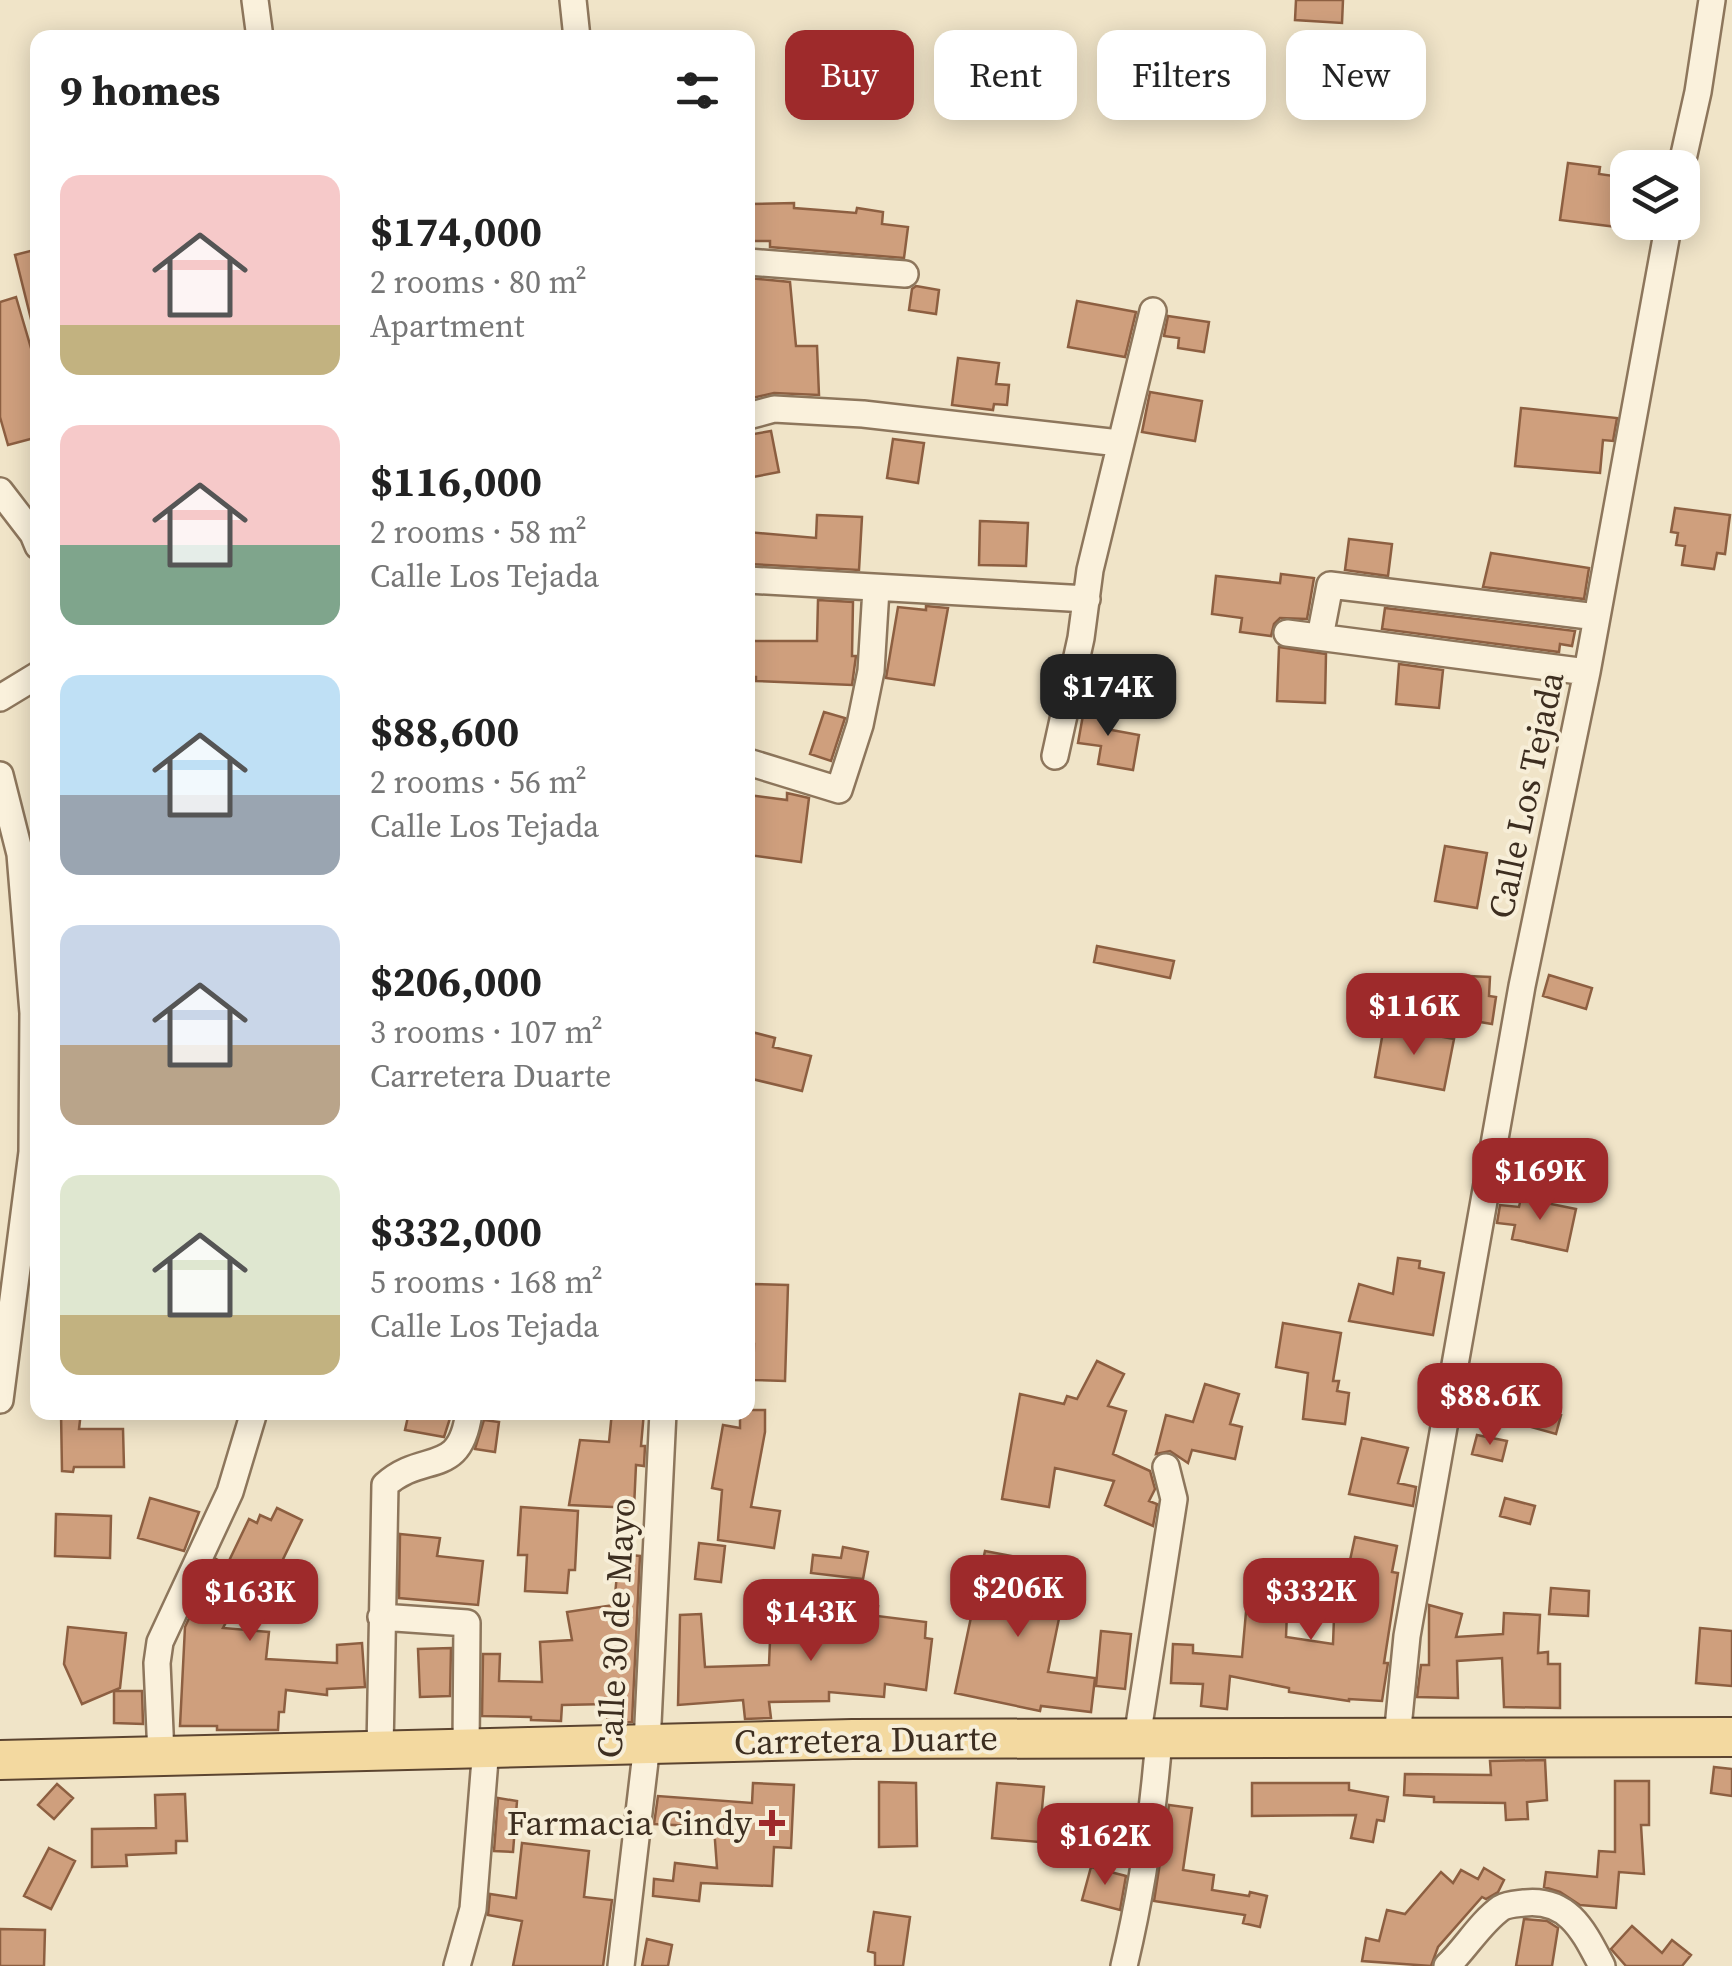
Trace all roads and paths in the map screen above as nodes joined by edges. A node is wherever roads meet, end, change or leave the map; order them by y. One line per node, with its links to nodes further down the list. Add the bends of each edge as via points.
1 (254, 0): 4 (street)
2 (573, 0): 5 (street)
3 (1712, 0): 6 (street)
4 (259, 30)
5 (576, 30)
6 (1685, 150)
7 (1666, 240): 18 (street, Calle Los Tejada)
8 (755, 263): 9 (street)
9 (905, 274)
10 (1153, 312): 12 (street)
11 (755, 414): 12 (street, via 774,409 863,414)
12 (1119, 443): 17 (street)
13 (0, 490): 14 (street)
14 (30, 529)
15 (755, 580): 16 (street)
16 (876, 589): 17 (street); 25 (street, via 860,725 838,790)
17 (1086, 600): 24 (street)
18 (1597, 617): 20 (street, via 1330,585); 21 (street, Calle Los Tejada)
19 (1287, 633): 20 (street)
20 (1320, 637): 21 (street)
21 (1588, 672): 37 (street, Calle Los Tejada, via 1509,1062 1407,1636)
22 (30, 679): 23 (street)
23 (0, 698)
24 (1055, 756)
25 (755, 764)
26 (0, 774): 27 (street, via 20,854)
27 (30, 960)
28 (30, 1187): 29 (street)
29 (0, 1400)
30 (252, 1420): 41 (street, via 230,1492 160,1642)
31 (468, 1420): 34 (street, via 458,1451 402,1470 385,1485)
32 (663, 1420): 38 (street, Calle 30 de Mayo)
33 (1166, 1467): 36 (street, via 1174,1499)
34 (381, 1617): 39 (street, via 467,1623); 40 (street)
35 (1732, 1737): 37 (main road, Carretera Duarte)
36 (1148, 1738): 37 (main road, Carretera Duarte); 38 (main road, Carretera Duarte); 45 (street, via 1150,1829)
37 (1397, 1738)
38 (647, 1744): 39 (main road, Carretera Duarte); 44 (street, Calle 30 de Mayo)
39 (476, 1748): 40 (main road, Carretera Duarte); 43 (street, via 472,1909)
40 (380, 1750): 41 (main road, Carretera Duarte)
41 (161, 1755): 42 (main road, Carretera Duarte)
42 (0, 1760)
43 (458, 1966)
44 (620, 1966)
45 (1124, 1966)
46 (1447, 1966): 47 (street, via 1505,1905 1534,1902 1556,1905 1580,1923)
47 (1602, 1966)

